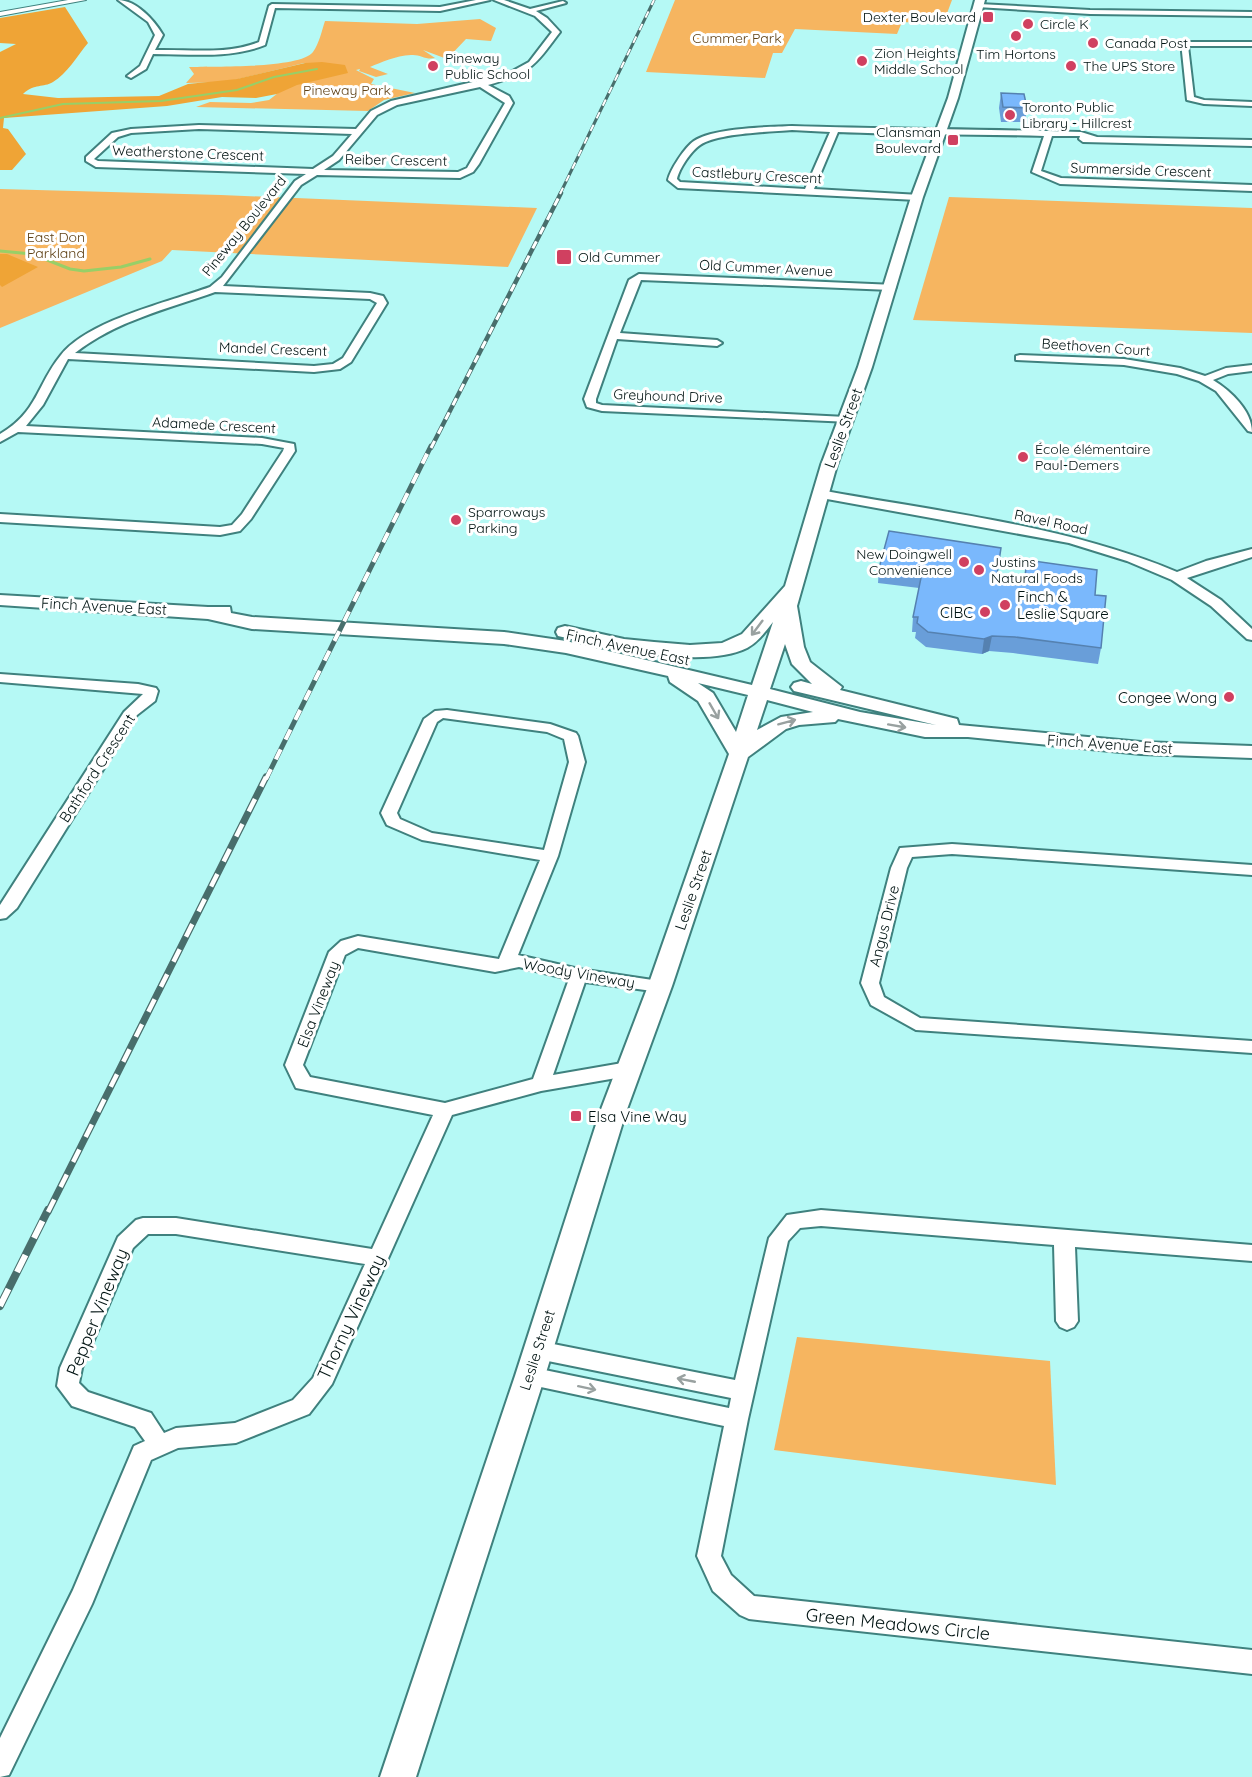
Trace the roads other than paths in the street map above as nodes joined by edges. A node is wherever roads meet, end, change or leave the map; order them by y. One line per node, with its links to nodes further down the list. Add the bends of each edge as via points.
1 (82, 0): 9 (street)
2 (121, 0): 12 (street, via 151,21 159,35)
3 (487, 0): 12 (street, via 440,9 272,6 262,43 256,47)
4 (497, 0): 8 (street, Pineway Boulevard)
5 (563, 3): 8 (street)
6 (979, 3): 7 (street); 18 (main road, Leslie Street)
7 (1065, 6): 10 (street)
8 (529, 11): 14 (street, Pineway Boulevard, via 551,23 556,32 546,48 532,64 510,76)
9 (0, 14)
10 (1252, 14)
11 (1252, 44): 15 (street, via 1184,44 1190,98)
12 (152, 52): 13 (street, via 143,68)
13 (131, 76)
14 (481, 84): 17 (street, Pineway Boulevard, via 394,103 374,113); 21 (street, Reiber Crescent, via 509,103 470,170 445,176)
15 (1252, 104)
16 (835, 129): 18 (street, Castlebury Crescent); 23 (street); 23 (street, Castlebury Crescent, via 792,128 716,136 696,143 672,180 678,185)
17 (359, 132): 21 (street, Pineway Boulevard, via 336,158); 21 (street, Weatherstone Crescent, via 209,127 131,131 115,135 89,159 96,164)
18 (941, 132): 19 (street, via 963,136); 24 (main road, Leslie Street)
19 (1048, 136): 20 (street); 22 (street, Summerside Crescent, via 1036,172 1060,181)
20 (1252, 143)
21 (316, 171): 27 (street, Pineway Boulevard, via 298,183)
22 (1252, 188)
23 (809, 190): 24 (street, Castlebury Crescent)
24 (917, 197): 26 (main road, Leslie Street)
25 (639, 277): 26 (street, Old Cummer Avenue); 28 (street, Greyhound Drive, via 634,280)
26 (891, 287): 34 (main road, Leslie Street)
27 (214, 289): 30 (street, Pineway Boulevard, via 120,322); 30 (street, Mandel Crescent, via 370,296 380,298 382,303 347,360 336,367)
28 (614, 336): 29 (street); 34 (street, Greyhound Drive, via 591,405)
29 (717, 342)
30 (65, 356): 35 (street, Pineway Boulevard, via 32,415)
31 (1020, 358): 33 (street, Beethoven Court, via 1122,362 1165,368)
32 (1252, 368): 33 (street, via 1226,371)
33 (1205, 380): 36 (street, via 1220,389)
34 (846, 420): 38 (main road, Leslie Street)
35 (18, 429): 37 (street, Pineway Boulevard); 39 (street, Adamede Crescent, via 262,441 290,446 290,451 236,528 220,531)
36 (1252, 429)
37 (0, 439)
38 (820, 494): 41 (street, Ravel Road, via 1071,540); 42 (main road, Leslie Street)
39 (0, 518)
40 (1252, 553): 41 (street)
41 (1178, 577): 44 (street, Ravel Road, via 1216,603)
42 (792, 591): 45 (main road, one-way to 45, via 741,643 702,650); 47 (main road, Leslie Street); 48 (main road, via 795,650 804,669)
43 (0, 600): 45 (main road, Finch Avenue East, via 208,613 252,622 504,638)
44 (1252, 636)
45 (628, 652): 47 (main road, Finch Avenue East); 50 (main road, one-way to 50, via 700,691)
46 (0, 678): 53 (street, Bathford Crescent, via 151,691 150,698 131,712 11,904)
47 (761, 685): 48 (main road, Finch Avenue East); 50 (main road, Leslie Street)
48 (861, 710): 49 (main road, Finch Avenue East, via 925,731 968,731 1141,748); 50 (main road, one-way to 48, via 781,722)
49 (1252, 752)
50 (739, 754): 56 (main road, Leslie Street)
51 (550, 855): 51 (street, Woody Vineway, via 578,762 571,736 550,728 447,714 431,719 388,813 393,822 428,837); 54 (street, Woody Vineway)
52 (1252, 870): 57 (street, Angus Drive, via 952,849 906,852 870,983 877,1001 916,1024)
53 (0, 914)
54 (507, 964): 55 (street, Woody Vineway, via 519,961); 60 (street, Elsa Vineway, via 495,966 358,942 338,952 294,1065 303,1083)
55 (579, 975): 56 (street, Woody Vineway); 59 (street)
56 (660, 986): 58 (main road, Leslie Street)
57 (1252, 1047)
58 (628, 1069): 59 (street); 65 (main road, Leslie Street)
59 (541, 1084): 60 (street)
60 (445, 1110): 63 (street, Thorny Vineway)
61 (1064, 1238): 62 (street, Green Meadows Circle); 64 (street); 66 (street, Green Meadows Circle, via 821,1218 794,1221 779,1238)
62 (1252, 1253)
63 (379, 1257): 68 (street, Thorny Vineway, via 321,1384 301,1407 236,1433 176,1438); 68 (street, Pepper Vineway, via 176,1226 143,1226 125,1243 71,1368 68,1386 80,1400 143,1420)
64 (1067, 1321)
65 (534, 1363): 66 (street, one-way to 65); 67 (street, one-way to 67); 71 (main road, Leslie Street)
66 (744, 1391): 67 (street, Green Meadows Circle)
67 (737, 1419): 69 (street, Green Meadows Circle, via 709,1556 722,1583 749,1607)
68 (159, 1444): 70 (street, Thorny Vineway, via 142,1453 83,1596)
69 (1252, 1662)
70 (0, 1766)
71 (398, 1777)

